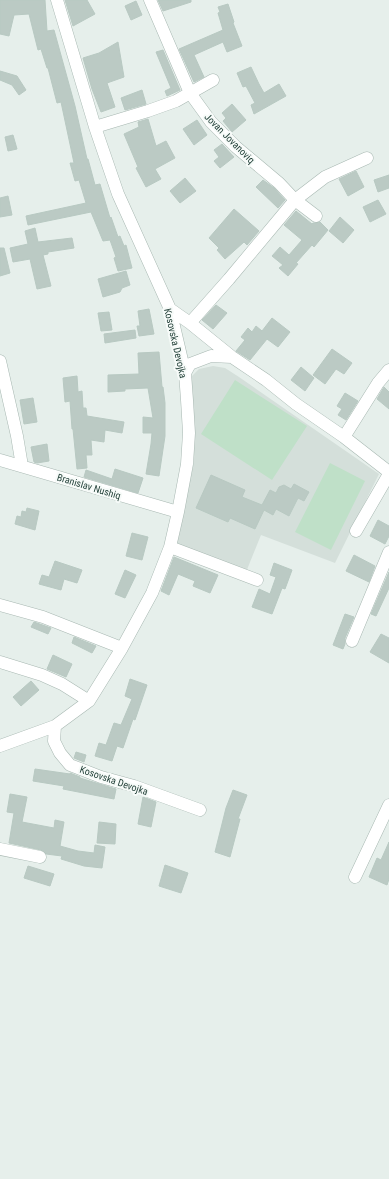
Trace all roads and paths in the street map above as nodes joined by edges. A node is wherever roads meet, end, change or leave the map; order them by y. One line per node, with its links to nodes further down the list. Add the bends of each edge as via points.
1 (57, 0): 5 (street, Kosovska Devojka)
2 (150, 0): 4 (street, Jovan Jovanoviq)
3 (213, 80): 4 (street)
4 (190, 93): 5 (street, via 176,101); 7 (street, Jovan Jovanoviq, via 211,122)
5 (95, 127): 9 (street, Kosovska Devojka, via 118,194)
6 (367, 158): 7 (street, via 325,177)
7 (296, 200): 8 (street, Jovan Jovanoviq); 10 (street)
8 (316, 216)
9 (170, 309): 10 (street); 14 (street, Kosovska Devojka)
10 (190, 323): 11 (street)
11 (232, 357): 14 (street, via 211,356 190,364); 15 (street)
12 (0, 361): 17 (street)
13 (389, 370): 15 (street)
14 (184, 373): 19 (street, Kosovska Devojka, via 189,433 187,464)
15 (344, 437): 18 (street)
16 (0, 460): 17 (street, Branislav Nushiq)
17 (22, 466): 19 (street, Branislav Nushiq)
18 (389, 473): 20 (street)
19 (178, 512): 21 (street, Kosovska Devojka)
20 (356, 530)
21 (170, 547): 23 (street); 26 (street, Kosovska Devojka, via 152,593)
22 (389, 552): 25 (street)
23 (257, 580)
24 (0, 605): 26 (street, via 43,617)
25 (352, 641)
26 (122, 648): 28 (street, Kosovska Devojka)
27 (0, 662): 28 (street, via 42,675)
28 (89, 701): 29 (street, Kosovska Devojka)
29 (55, 726): 30 (street, Kosovska Devojka); 32 (street, Kosovska Devojka, via 54,742 70,765)
30 (0, 746)
31 (389, 805): 35 (street)
32 (200, 810)
33 (0, 849): 34 (street)
34 (40, 857)
35 (355, 877)

